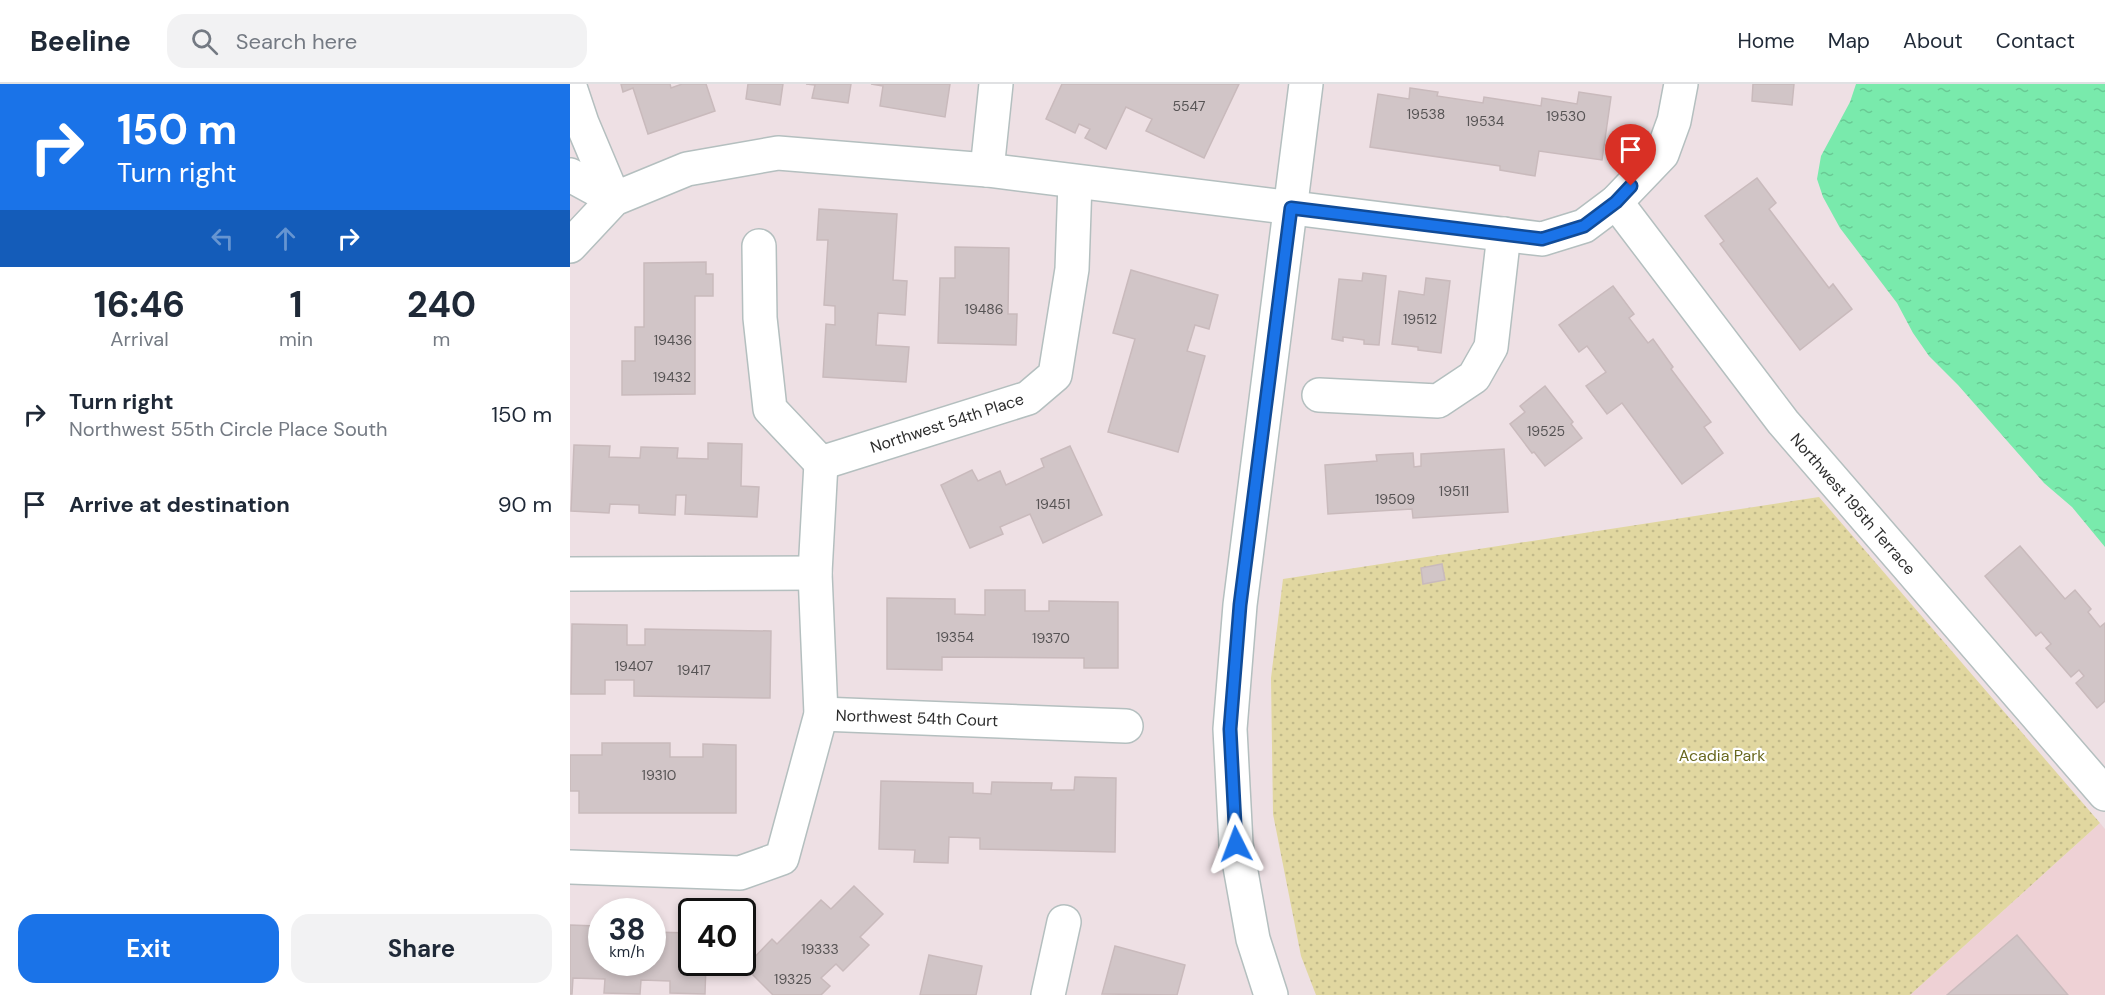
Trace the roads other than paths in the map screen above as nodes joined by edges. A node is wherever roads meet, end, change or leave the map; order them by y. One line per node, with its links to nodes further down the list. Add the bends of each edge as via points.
1 (996, 84): 5 (street)
2 (1306, 84): 10 (street)
3 (1682, 84): 9 (street, via 1662,154)
4 (570, 87): 8 (street)
5 (987, 170): 7 (street); 8 (street, via 778,153 687,169)
6 (570, 175): 8 (street)
7 (1075, 183): 10 (street); 15 (street, Northwest 54th Place, via 1072,269 1055,375 1028,398)
8 (614, 199): 12 (street)
9 (1616, 202): 11 (street, via 1584,226 1542,239); 20 (street, Northwest 195th Terrace, via 1783,422)
10 (1291, 208): 11 (street); 24 (street, via 1240,605 1230,729 1236,844 1252,939)
11 (1504, 234): 14 (street, via 1491,347 1474,377 1438,401)
12 (570, 246)
13 (759, 246): 15 (street, via 760,318 770,409)
14 (1319, 395)
15 (821, 463): 16 (street)
16 (815, 573): 17 (street); 18 (street)
17 (570, 574)
18 (821, 714): 19 (street, Northwest 54th Court); 21 (street, Northwest 54th Court, via 782,858 740,873)
19 (1126, 726)
20 (2105, 794)
21 (570, 867)
22 (1064, 922): 23 (street)
23 (1048, 995)
24 (1271, 995)

